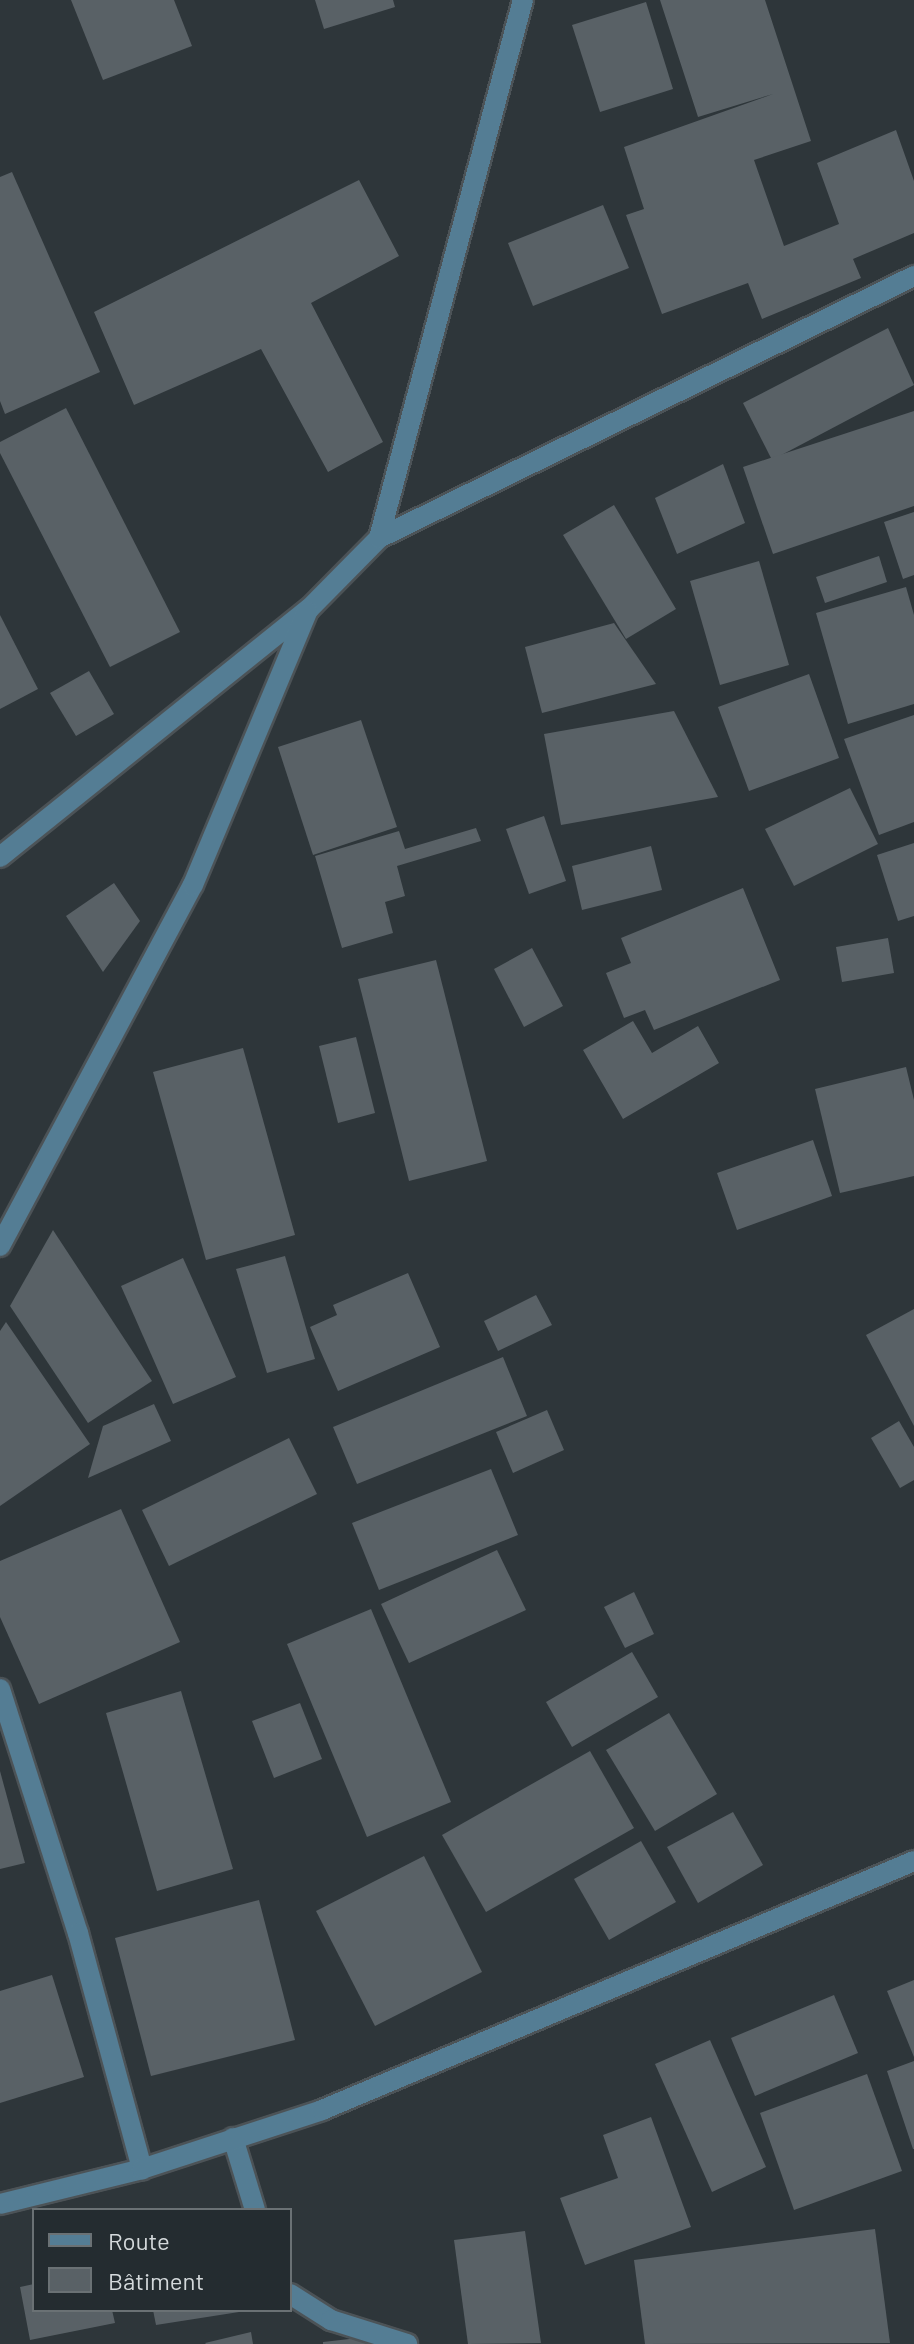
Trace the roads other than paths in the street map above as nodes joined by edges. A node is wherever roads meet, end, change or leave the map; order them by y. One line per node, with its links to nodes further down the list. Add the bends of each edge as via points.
1 (523, 0): 3 (street)
2 (914, 276): 3 (street)
3 (379, 538): 4 (street)
4 (309, 609): 5 (street); 6 (street, via 193,885)
5 (0, 857)
6 (0, 1246)
7 (0, 1689): 10 (street, via 78,1933)
8 (914, 1861): 9 (street, via 419,2073)
9 (233, 2138): 10 (street); 12 (street)
10 (142, 2169): 11 (street)
11 (0, 2204)
12 (254, 2208)
13 (292, 2295): 14 (street, via 331,2320)
14 (407, 2344)

